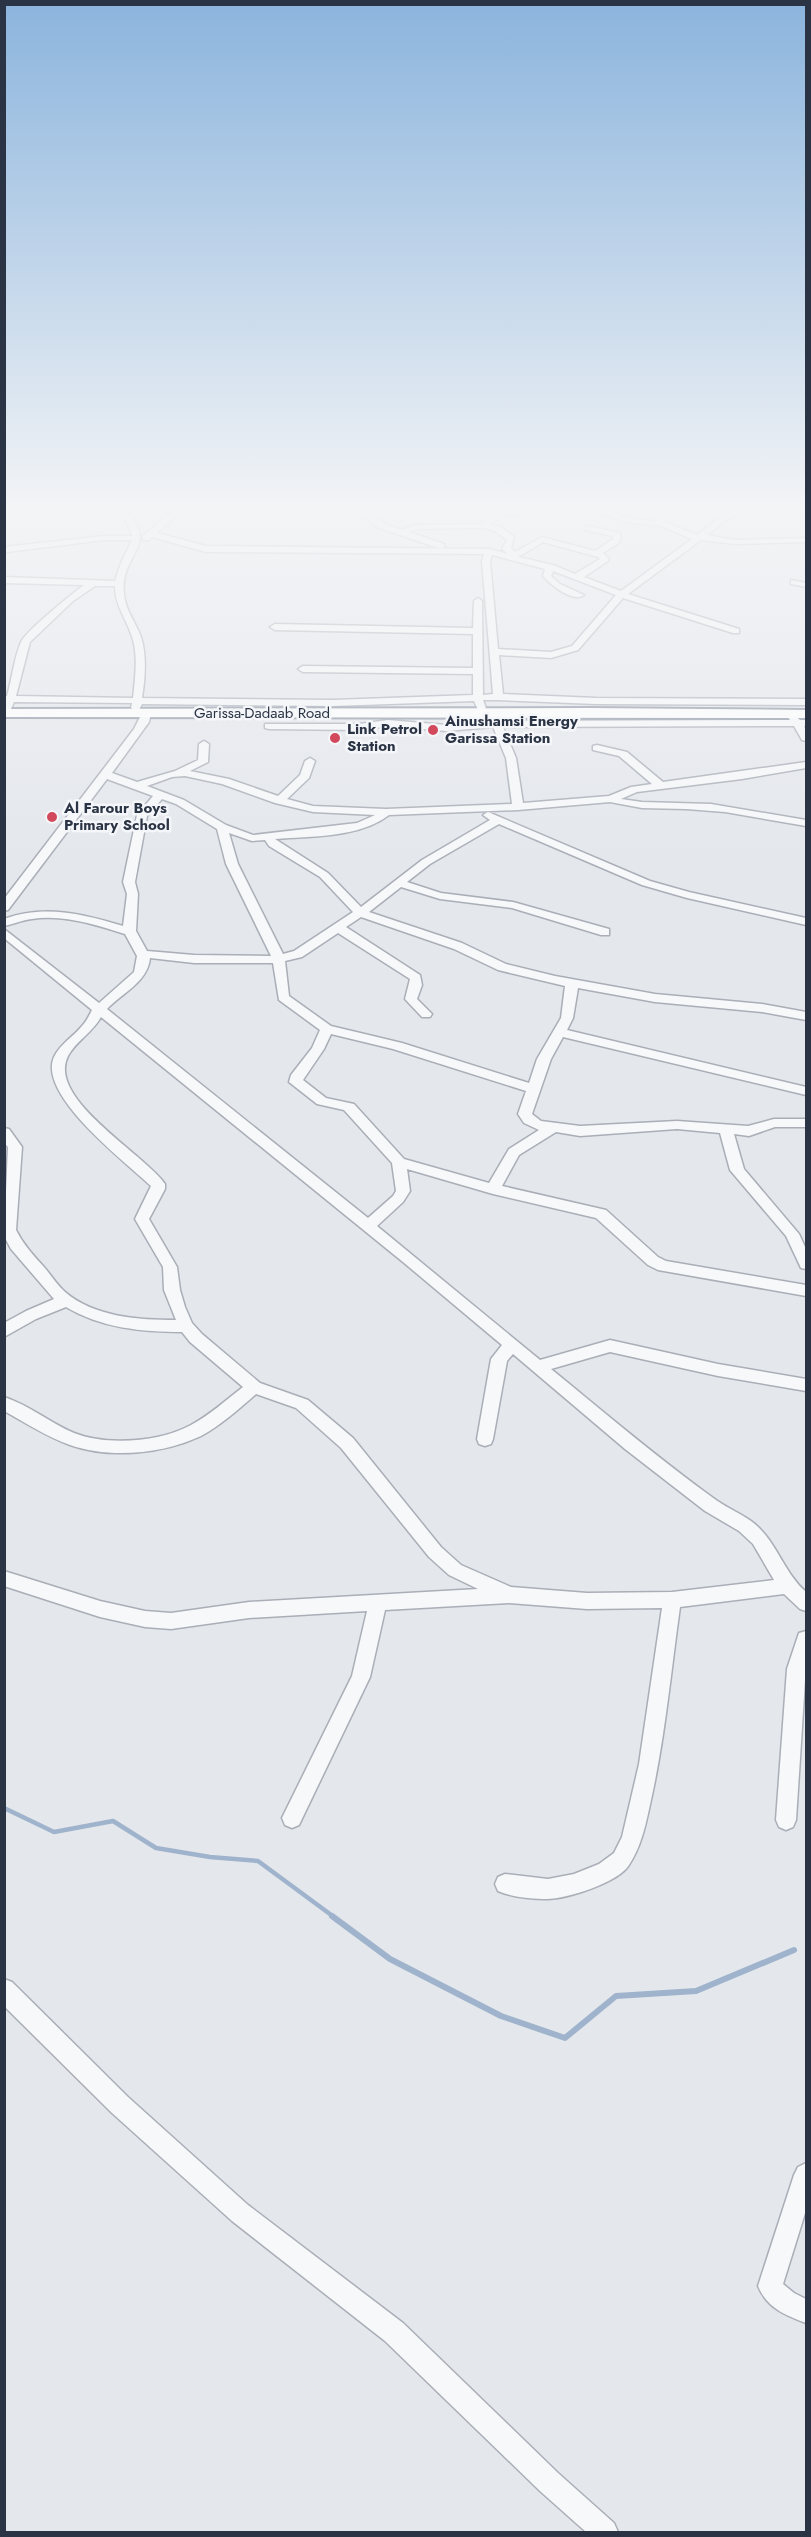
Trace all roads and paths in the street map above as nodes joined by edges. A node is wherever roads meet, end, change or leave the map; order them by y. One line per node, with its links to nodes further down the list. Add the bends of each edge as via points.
1 (41, 625): 16 (street, via 26,641)
2 (130, 625): 17 (street, via 139,649)
3 (479, 625): 8 (street)
4 (491, 625): 10 (street)
5 (596, 625): 10 (street, via 568,651 551,655)
6 (719, 625): 9 (street)
7 (274, 627): 8 (street)
8 (479, 631): 12 (street)
9 (736, 631)
10 (493, 652): 13 (street)
11 (303, 669): 12 (street)
12 (479, 671): 19 (street)
13 (498, 697): 14 (street); 19 (street)
14 (766, 702): 15 (street); 18 (street)
15 (807, 702)
16 (6, 706): 17 (highway, Garissa-Dadaab Road)
17 (140, 708): 19 (highway, Garissa-Dadaab Road); 28 (street, via 144,722)
18 (588, 711): 19 (highway, Garissa-Dadaab Road); 20 (highway, Garissa-Dadaab Road)
19 (489, 712): 20 (street); 21 (street, via 446,728 388,723 358,727); 34 (street, via 511,758)
20 (801, 718): 22 (street)
21 (269, 726)
22 (807, 738)
23 (204, 744): 27 (street, via 203,762)
24 (597, 748): 30 (street, via 623,754)
25 (310, 761): 33 (street, via 305,776)
26 (807, 765): 30 (street)
27 (179, 772): 29 (street); 33 (street, via 225,781)
28 (105, 774): 29 (street); 42 (street)
29 (139, 785): 31 (street)
30 (660, 785): 32 (street, via 635,789)
31 (160, 794): 39 (street); 48 (street, via 142,815 138,831 129,882 134,890)
32 (611, 799): 34 (street); 38 (street, via 634,805 727,809)
33 (279, 801): 36 (street, via 314,809)
34 (518, 807): 35 (street)
35 (478, 809): 36 (street); 37 (street)
36 (386, 812): 40 (street, via 368,824)
37 (497, 820): 41 (street, via 426,862); 44 (street, via 646,883 687,896)
38 (807, 823)
39 (222, 827): 40 (street, via 252,838); 51 (street, via 232,864)
40 (269, 838): 43 (street, via 324,875)
41 (399, 883): 43 (street); 49 (street, via 440,896 513,904)
42 (4, 908)
43 (360, 913): 46 (street); 52 (street, via 458,946 502,967)
44 (807, 921)
45 (4, 922): 48 (street, via 51,915)
46 (339, 928): 51 (street, via 304,952); 54 (street, via 416,978 410,1000)
47 (4, 932): 53 (street)
48 (130, 932): 50 (street)
49 (605, 932)
50 (142, 954): 51 (street, via 194,959); 53 (street, via 143,968)
51 (279, 959): 56 (street, via 283,998)
52 (572, 983): 55 (street); 57 (street, via 567,1018)
53 (99, 1010): 66 (street); 70 (street, via 61,1058 63,1084 86,1118 158,1184 142,1219 171,1267 171,1290)
54 (426, 1014)
55 (807, 1016)
56 (327, 1029): 58 (street, via 397,1046); 64 (street, via 318,1049 295,1080 322,1101 352,1110)
57 (558, 1032): 58 (street); 59 (street)
58 (534, 1089): 61 (street, via 525,1114 529,1120)
59 (807, 1091)
60 (807, 1123): 62 (street)
61 (552, 1128): 62 (street, via 609,1131 677,1125); 65 (street, via 514,1152)
62 (726, 1130): 67 (street, via 737,1170 792,1234)
63 (4, 1132): 69 (street, via 15,1147 10,1235)
64 (399, 1162): 65 (street); 66 (street, via 403,1191)
65 (493, 1189): 68 (street, via 604,1215 663,1266)
66 (368, 1226): 72 (street)
67 (807, 1264)
68 (807, 1291)
69 (65, 1301): 70 (street, via 113,1320); 71 (street)
70 (186, 1326): 75 (street)
71 (4, 1331)
72 (512, 1344): 73 (street); 77 (street, via 499,1359)
73 (539, 1366): 74 (street, via 610,1346); 79 (street, via 631,1444 759,1539)
74 (807, 1385)
75 (254, 1387): 76 (street, via 196,1430 172,1440 97,1446 72,1439); 80 (street, via 302,1404 347,1443 435,1552 456,1570)
76 (4, 1403)
77 (485, 1439)
78 (4, 1578): 82 (street, via 100,1609 154,1620)
79 (787, 1586): 81 (street); 83 (street)
80 (509, 1596): 81 (street, via 587,1601); 82 (street)
81 (672, 1600): 87 (street, via 648,1764 632,1839 621,1860 574,1884 548,1889)
82 (378, 1603): 85 (street, via 361,1677)
83 (807, 1603)
84 (807, 1638): 86 (street, via 796,1669)
85 (292, 1818)
86 (786, 1820)
87 (505, 1884)
88 (4, 1990): 91 (street, via 120,2105 240,2213 394,2332)
89 (807, 2175): 90 (street, via 770,2286 783,2302)
90 (807, 2311)
91 (605, 2532)

